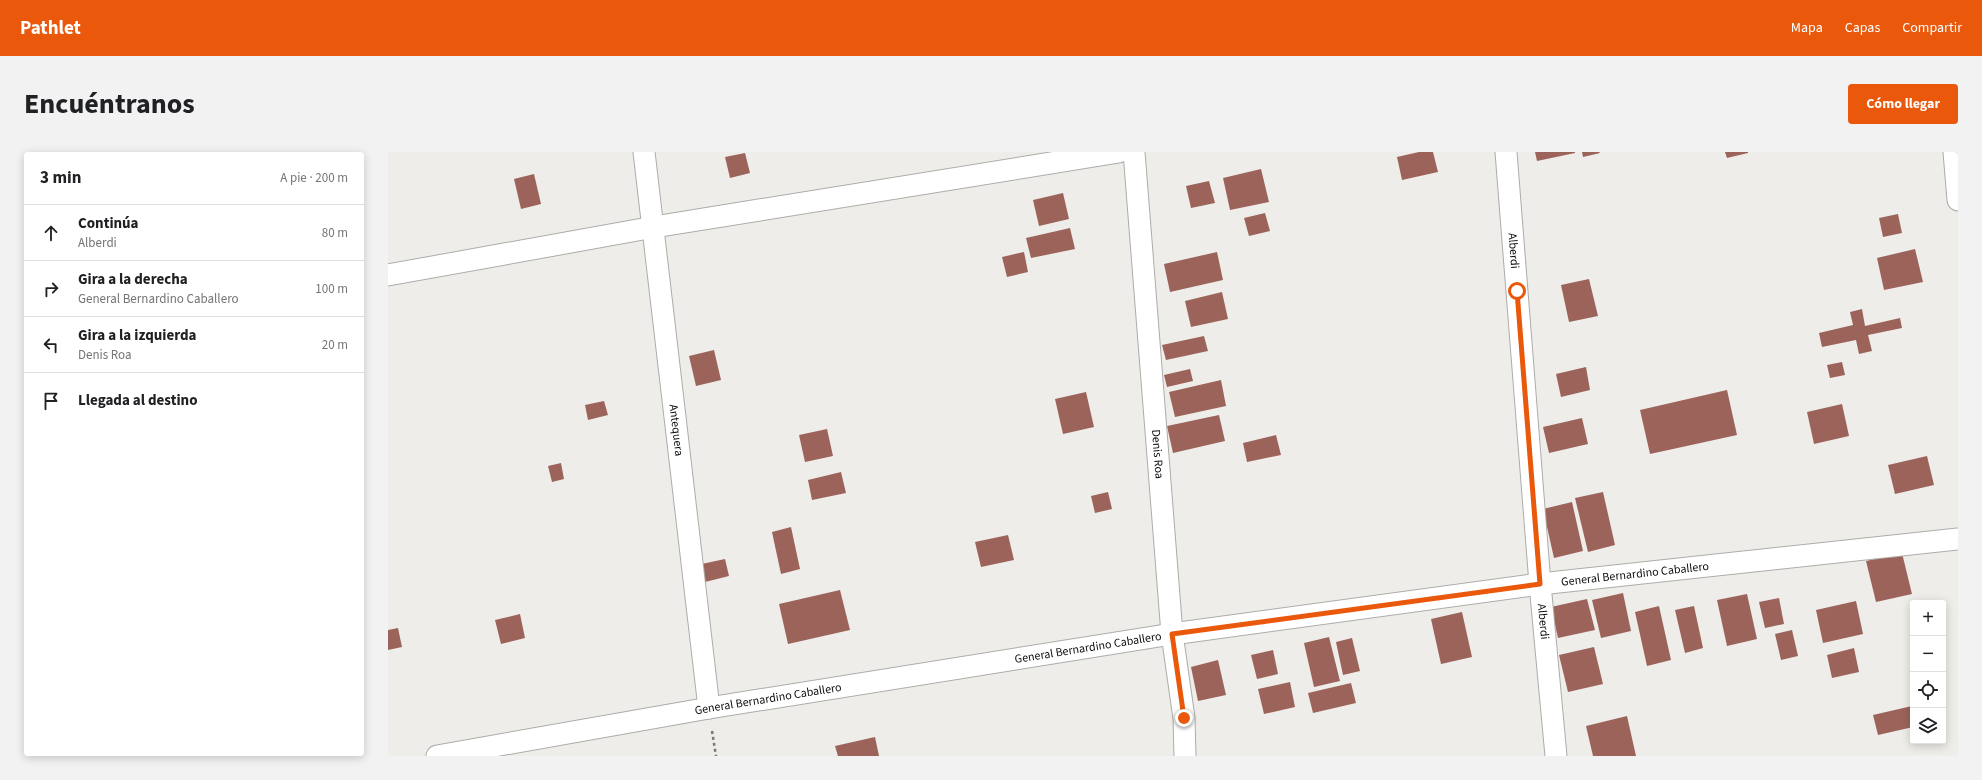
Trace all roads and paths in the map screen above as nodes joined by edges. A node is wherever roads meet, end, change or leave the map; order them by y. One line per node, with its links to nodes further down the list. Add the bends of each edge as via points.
1 (644, 152): 7 (street, Antequera)
2 (1119, 152): 7 (street)
3 (1134, 152): 11 (street, Denis Roa)
4 (1506, 152): 10 (street, Alberdi)
5 (1954, 152): 6 (street)
6 (1958, 200)
7 (654, 227): 8 (street); 12 (street, Antequera)
8 (388, 275)
9 (1958, 539): 10 (street, General Bernardino Caballero)
10 (1540, 584): 11 (street, General Bernardino Caballero); 15 (street, Alberdi)
11 (1172, 634): 12 (street, General Bernardino Caballero); 14 (street, Denis Roa, via 1184,718)
12 (709, 708): 13 (street, General Bernardino Caballero)
13 (437, 756)
14 (1185, 756)
15 (1556, 756)

